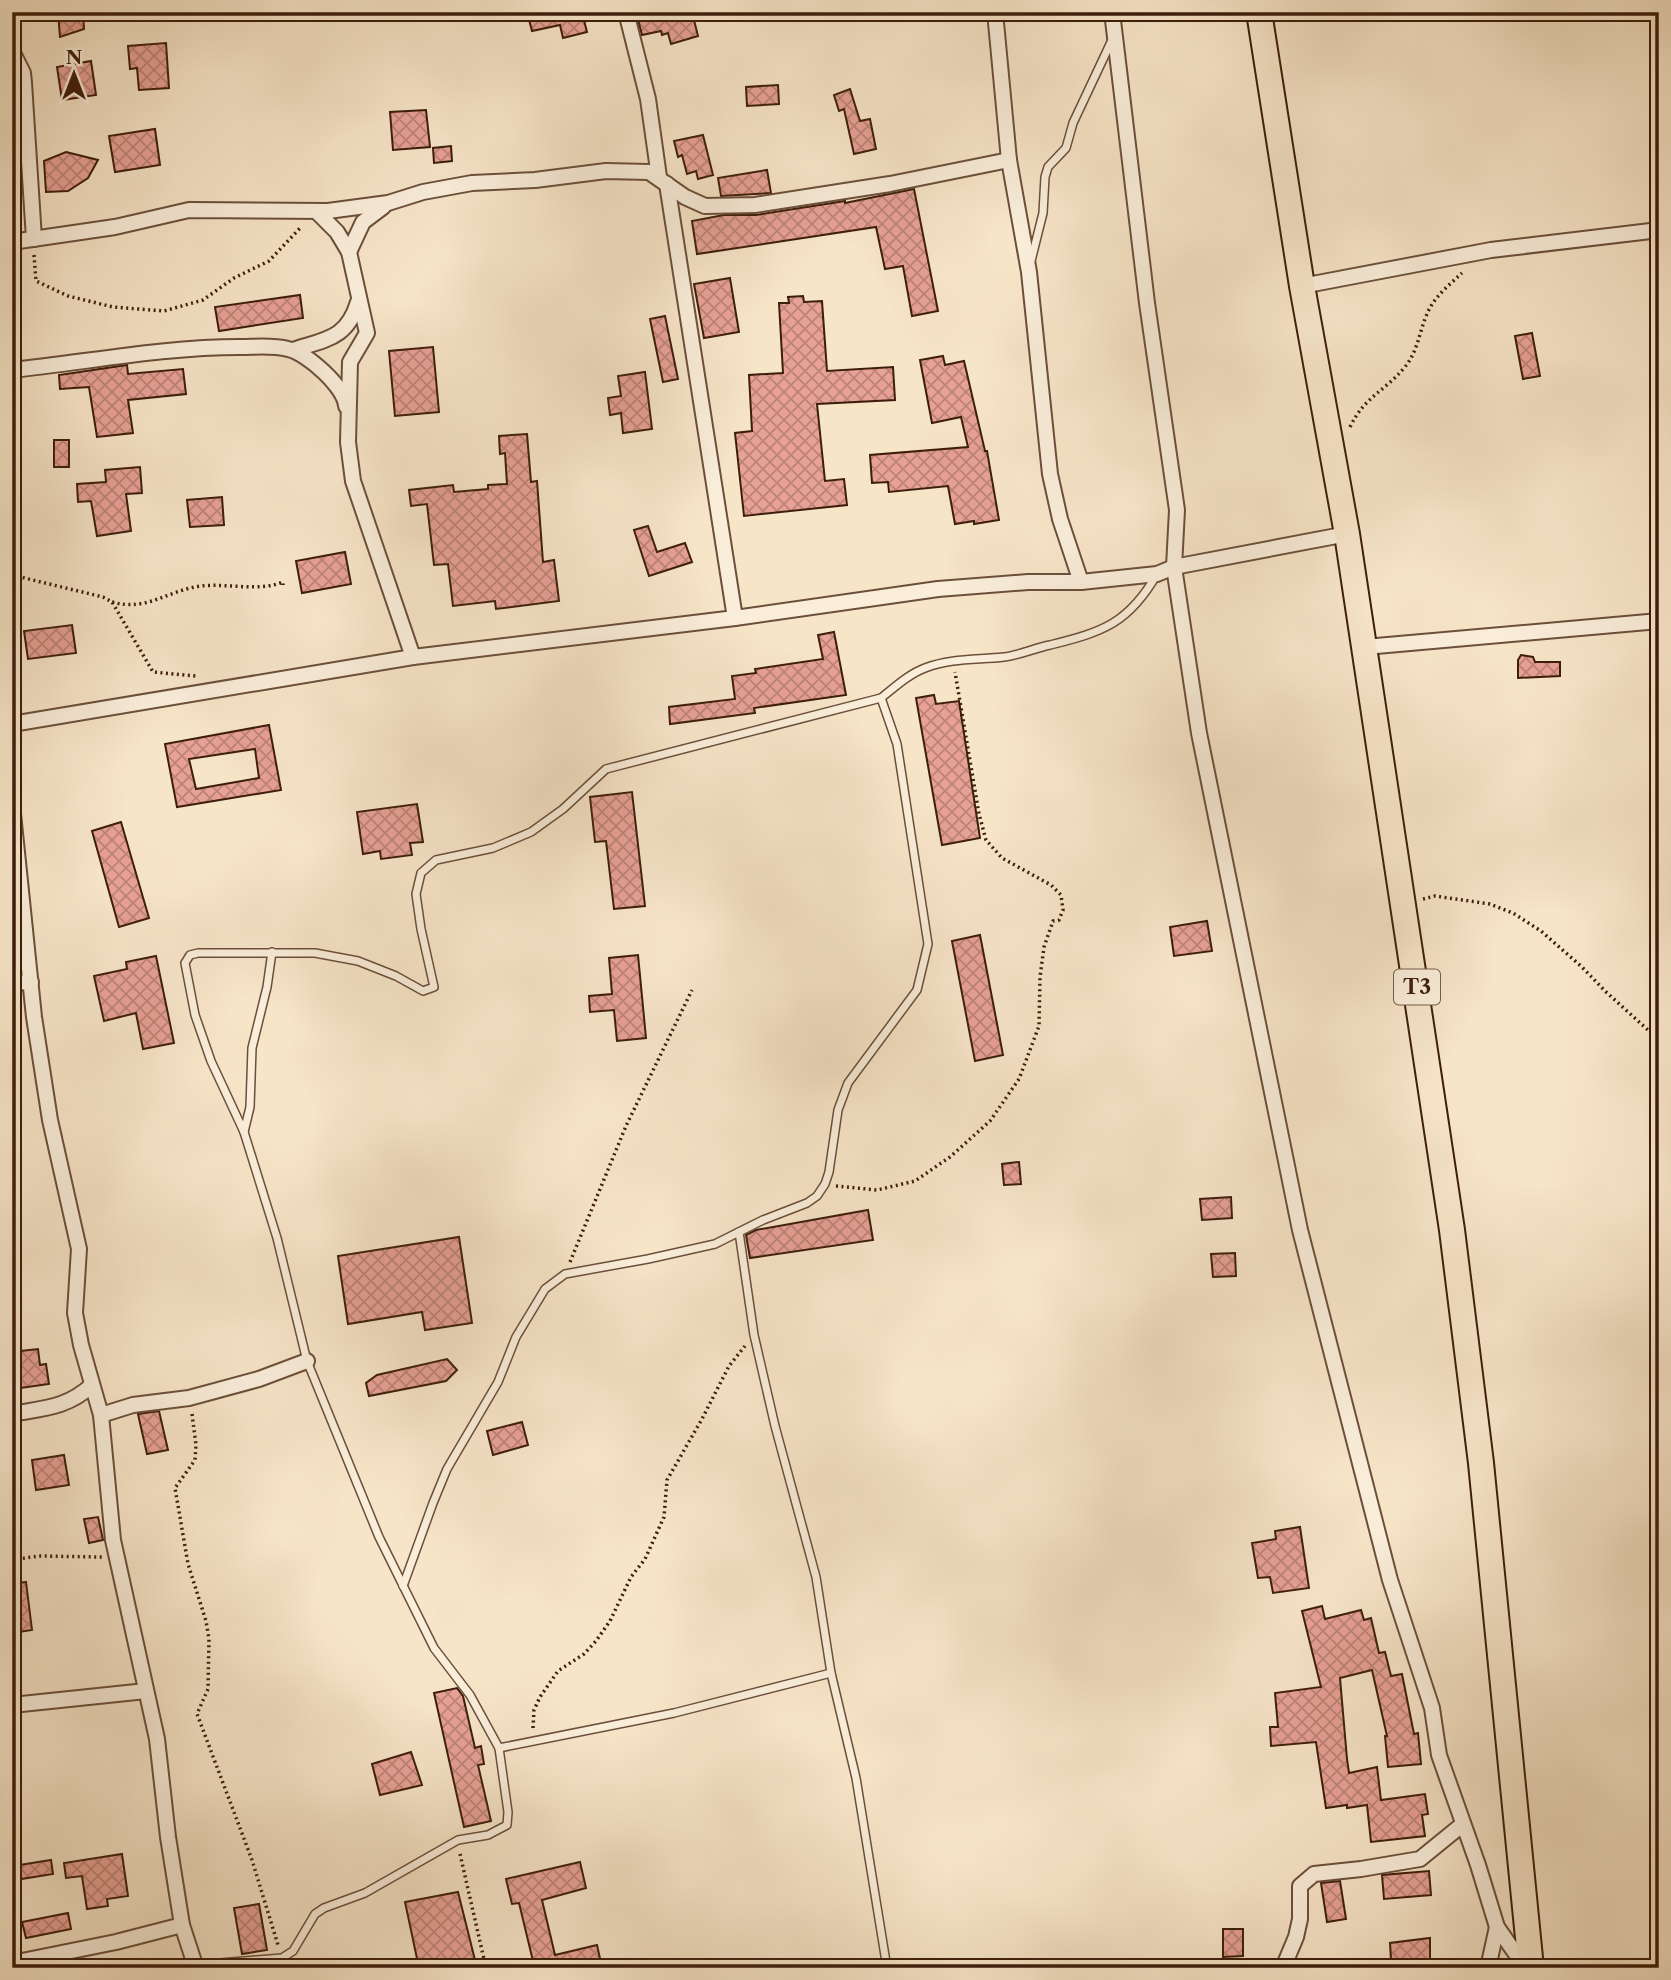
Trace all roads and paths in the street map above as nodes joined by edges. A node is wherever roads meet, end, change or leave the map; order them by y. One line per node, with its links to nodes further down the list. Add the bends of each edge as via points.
1 (626, 12): 8 (street)
2 (995, 12): 7 (street)
3 (1112, 12): 5 (street)
4 (1259, 12): 17 (highway, T3)
5 (1116, 32): 16 (lane, via 1066,148 1048,167); 24 (street, via 1147,303 1177,510)
6 (12, 51): 12 (street, via 23,73)
7 (1009, 160): 8 (street, via 746,205 705,206); 16 (street)
8 (663, 181): 9 (street, via 639,170 606,171 471,183); 30 (street)
9 (388, 203): 10 (street); 14 (street, via 363,222)
10 (316, 211): 12 (street, via 189,210); 12 (path, via 269,261 203,300 164,311 113,307 68,296 36,281); 14 (street)
11 (1659, 230): 17 (street, via 1491,250)
12 (34, 239): 13 (street)
13 (12, 242)
14 (349, 252): 18 (street)
15 (1464, 271): 21 (path, via 1432,304 1416,350 1404,369 1372,396)
16 (1030, 272): 27 (street, via 1050,474)
17 (1302, 286): 23 (highway, T3)
18 (358, 302): 19 (street, via 345,329); 22 (street, via 367,332 350,362)
19 (293, 350): 20 (street, via 211,347); 22 (street, via 324,372 346,398)
20 (12, 370)
21 (1346, 434)
22 (348, 442): 34 (street, via 354,481)
23 (1347, 534): 24 (street); 32 (highway, T3)
24 (1174, 567): 25 (street); 64 (street, via 1199,733 1300,1230 1390,1580 1432,1708 1439,1755)
25 (1157, 574): 27 (street); 35 (lane, via 1128,613 1103,629 1006,656)
26 (12, 575): 29 (path)
27 (1081, 582): 30 (street, via 938,589)
28 (283, 585): 29 (path, via 204,586 142,605)
29 (111, 602): 36 (path, via 153,672 191,674)
30 (735, 618): 34 (street)
31 (1659, 621): 32 (street)
32 (1365, 647): 40 (highway, T3)
33 (12, 652): 38 (path)
34 (413, 657): 36 (street)
35 (953, 660): 37 (lane, via 925,668); 47 (path, via 986,840 1002,858 1061,895 1063,910 1044,947 1039,1026 1019,1079 990,1121 950,1157 915,1181 877,1190)
36 (215, 690): 38 (street)
37 (881, 698): 41 (lane, via 606,769 531,832 493,848 436,860 421,873 416,894 434,987 429,990 358,961 315,953); 47 (lane, via 897,744 928,944 917,990 848,1083 838,1110)
38 (14, 724)
39 (12, 804): 42 (street)
40 (1404, 904): 45 (path, via 1435,896 1490,904 1513,913 1541,931); 75 (highway, T3, via 1481,1463)
41 (272, 953): 46 (lane, via 252,1048 250,1107); 46 (lane, via 198,953 190,955 186,963 195,1015)
42 (31, 982): 43 (street); 52 (street, via 50,1120 79,1249 75,1313)
43 (12, 983)
44 (692, 990): 49 (path, via 626,1126)
45 (1659, 1040)
46 (244, 1132): 51 (lane, via 277,1238)
47 (825, 1184): 48 (lane, via 807,1203)
48 (739, 1232): 49 (lane, via 715,1244); 50 (lane)
49 (565, 1274): 58 (lane, via 545,1289 447,1469)
50 (754, 1335): 59 (lane, via 816,1577); 62 (path, via 729,1366 667,1480 664,1517 655,1541 610,1621 584,1654 558,1671 540,1697)
51 (307, 1361): 53 (street); 58 (lane)
52 (92, 1385): 54 (street, via 62,1405); 55 (street)
53 (189, 1398): 55 (street, via 133,1405); 68 (path, via 195,1460 175,1488 188,1564 209,1639 208,1689 197,1714 252,1860)
54 (12, 1414)
55 (101, 1415): 56 (street)
56 (113, 1540): 57 (path, via 102,1556); 60 (street)
57 (12, 1560)
58 (403, 1586): 63 (lane, via 434,1648 470,1695)
59 (831, 1673): 62 (lane, via 674,1713); 72 (lane, via 856,1778)
60 (146, 1691): 61 (street); 66 (street, via 157,1739)
61 (12, 1705)
62 (531, 1740): 63 (lane)
63 (499, 1748): 65 (lane, via 507,1825 488,1835)
64 (1464, 1824): 67 (street); 73 (street, via 1420,1860 1308,1877 1300,1886 1300,1919)
65 (458, 1840): 68 (lane, via 365,1893 315,1914 293,1951); 71 (path)
66 (182, 1925): 69 (street); 70 (street)
67 (1497, 1927): 74 (street); 75 (street)
68 (282, 1958): 70 (lane)
69 (12, 1963)
70 (195, 1967)
71 (485, 1968)
72 (887, 1968)
73 (1283, 1968)
74 (1488, 1968)
75 (1529, 1968)

